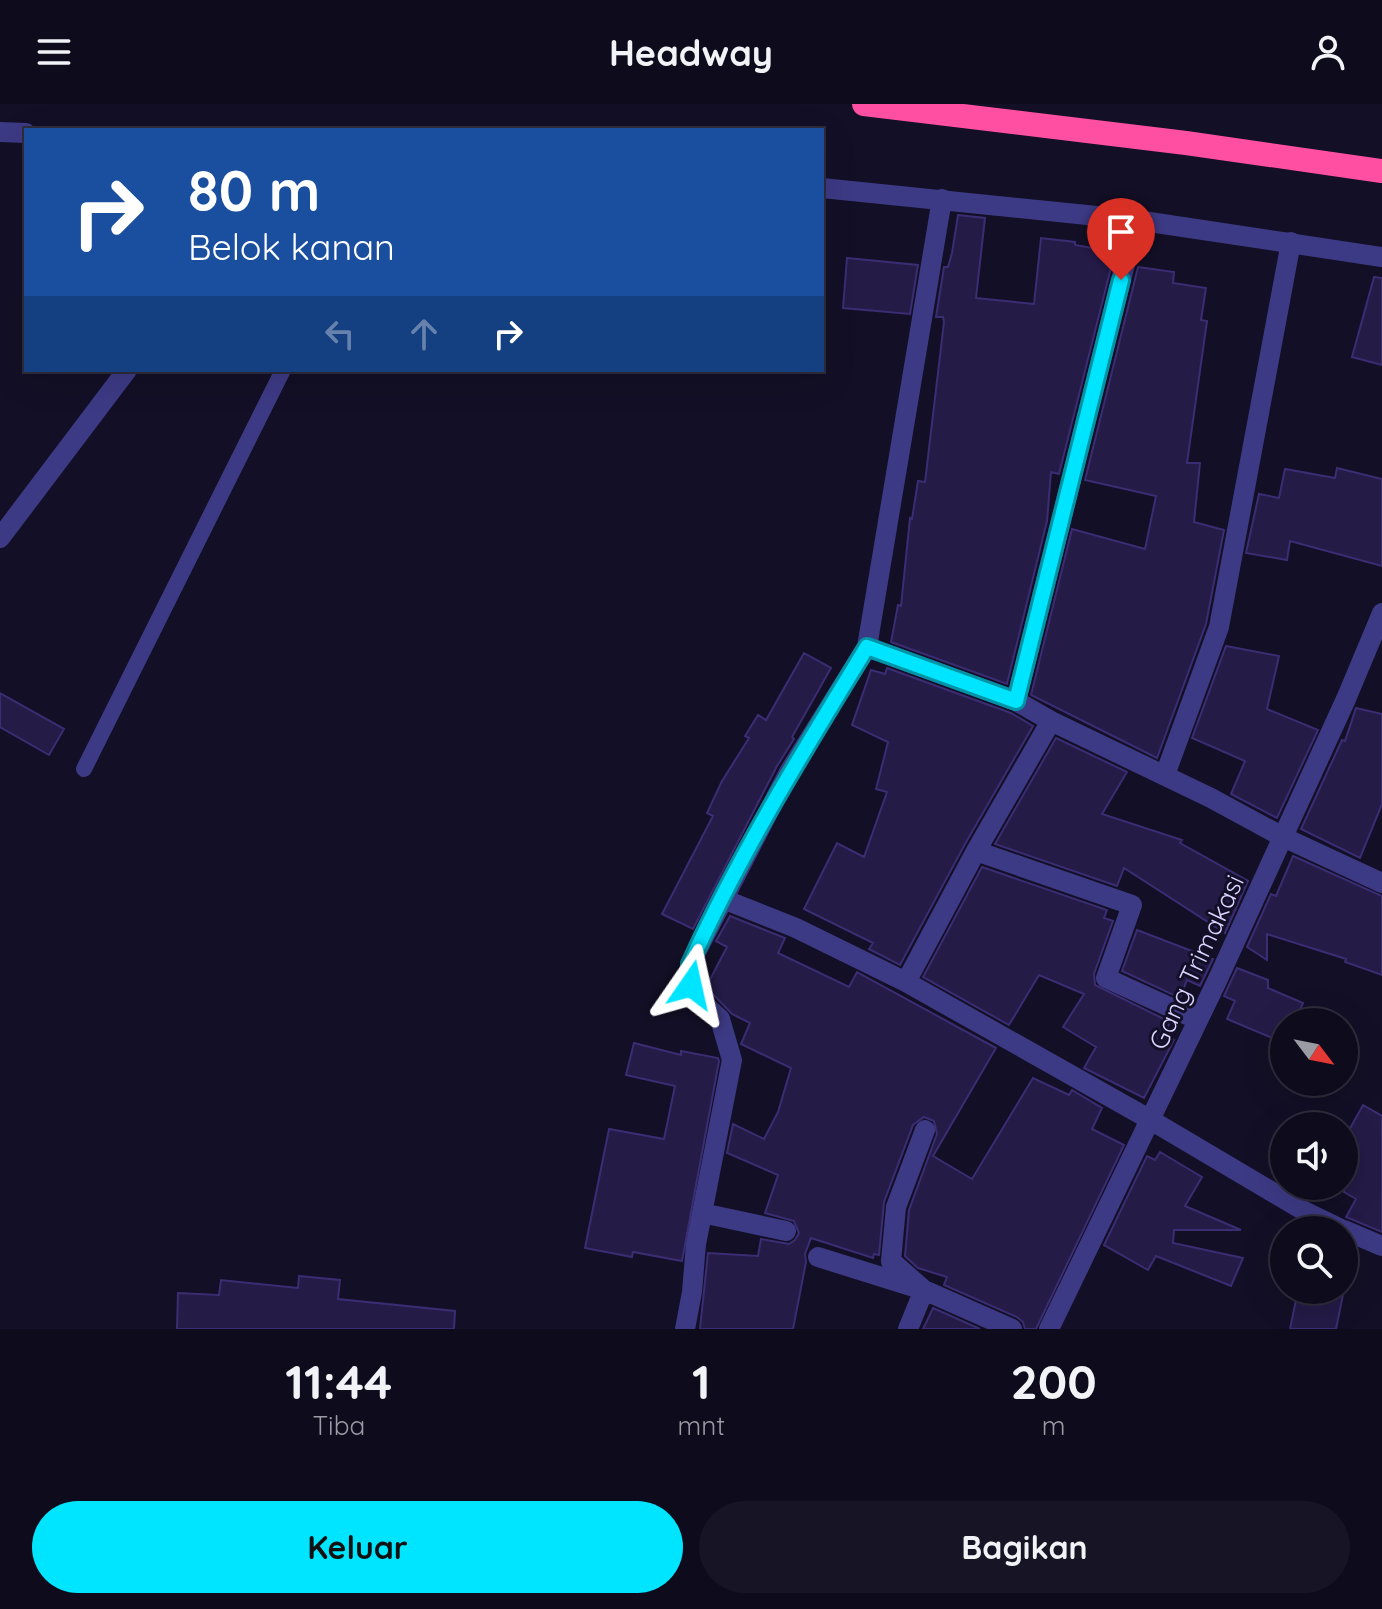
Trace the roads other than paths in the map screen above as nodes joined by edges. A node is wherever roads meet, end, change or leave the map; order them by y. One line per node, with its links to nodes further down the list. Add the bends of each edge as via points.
1 (864, 104): 4 (highway)
2 (0, 132): 3 (street)
3 (24, 133)
4 (1382, 171)
5 (824, 188): 6 (street)
6 (942, 199): 7 (street); 14 (street)
7 (1136, 220): 8 (street); 15 (street)
8 (1291, 242): 9 (street); 18 (street, via 1219,627)
9 (1382, 257)
10 (125, 372): 12 (street)
11 (282, 372): 17 (lane)
12 (0, 538)
13 (1382, 613): 19 (street, Gang Trimakasi)
14 (867, 647): 15 (street); 22 (street, via 789,772)
15 (1016, 701): 16 (street)
16 (1051, 721): 18 (street); 20 (street)
17 (84, 769)
18 (1165, 775): 19 (street)
19 (1283, 837): 21 (street); 24 (street, Gang Trimakasi)
20 (976, 851): 23 (street); 24 (street, via 1132,905 1106,978)
21 (1382, 883)
22 (723, 899): 23 (street); 27 (street, via 690,964 691,985 720,1019 732,1060)
23 (906, 982): 25 (street)
24 (1198, 1020): 25 (street, Gang Trimakasi)
25 (1149, 1119): 28 (street); 37 (street, Gang Trimakasi)
26 (925, 1130): 33 (street, via 896,1207 891,1261)
27 (702, 1213): 29 (street); 34 (street)
28 (1314, 1216)
29 (786, 1231)
30 (1358, 1236): 31 (street)
31 (1382, 1246)
32 (818, 1257): 33 (street)
33 (924, 1290): 35 (street); 36 (street)
34 (685, 1329)
35 (908, 1329)
36 (1012, 1329)
37 (1049, 1329)

